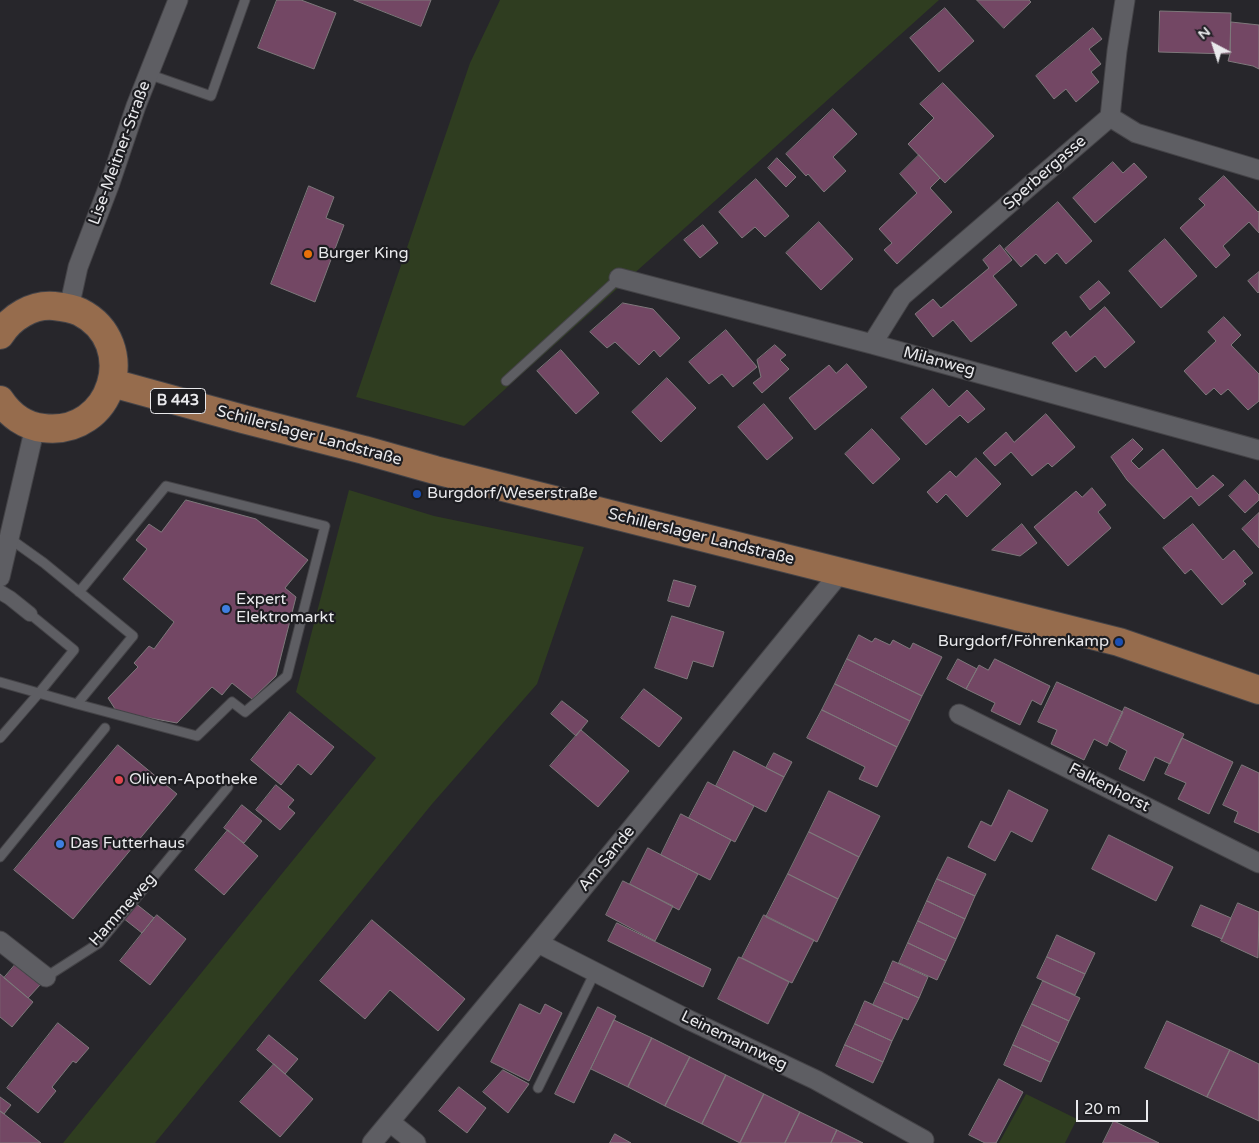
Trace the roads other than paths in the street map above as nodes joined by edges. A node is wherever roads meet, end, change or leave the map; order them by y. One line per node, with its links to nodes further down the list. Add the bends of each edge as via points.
1 (178, 0): 4 (street, Lise-Meitner-Straße)
2 (245, 0): 4 (lane, via 211,96)
3 (1126, 0): 5 (street)
4 (148, 74): 8 (street, Lise-Meitner-Straße, via 78,267)
5 (1110, 117): 6 (street, via 1136,133); 10 (street, Sperbergasse, via 902,296)
6 (1259, 170)
7 (619, 278): 10 (street, Milanweg); 11 (lane)
8 (69, 308): 9 (main road, via 48,306 32,309 17,316); 12 (main road, via 94,322 105,334 112,350)
9 (0, 335)
10 (872, 344): 15 (street, Milanweg)
11 (506, 381)
12 (112, 383): 14 (main road, via 104,401 91,416 74,426 55,430); 17 (main road, Schillerslager Landstraße / B 443, via 435,470)
13 (0, 400): 14 (main road, via 19,420)
14 (35, 427): 16 (street)
15 (1259, 450)
16 (9, 538): 18 (street); 20 (lane)
17 (840, 573): 23 (main road, Schillerslager Landstraße / B 443, via 1119,642); 33 (street, Am Sande)
18 (0, 577)
19 (0, 592): 21 (street)
20 (79, 592): 25 (lane, via 133,636); 25 (lane, via 166,486 325,526 287,676 244,712 232,702 197,736)
21 (30, 614): 24 (lane, via 74,650)
22 (0, 682): 24 (lane)
23 (1259, 690)
24 (39, 693): 25 (lane); 28 (lane)
25 (77, 704)
26 (959, 714): 31 (street, Falkenhorst)
27 (105, 728): 30 (lane)
28 (0, 738)
29 (228, 788): 35 (lane, Hammeweg, via 99,943)
30 (0, 856)
31 (1259, 864)
32 (0, 941): 35 (street, Hammeweg)
33 (538, 943): 34 (street, Leinemannweg); 37 (street, Am Sande)
34 (595, 972): 36 (lane); 40 (street, Leinemannweg, via 816,1080 924,1140)
35 (46, 977)
36 (538, 1088)
37 (390, 1122): 38 (street, Am Sande); 39 (street)
38 (372, 1143)
39 (416, 1143)
40 (923, 1143)

